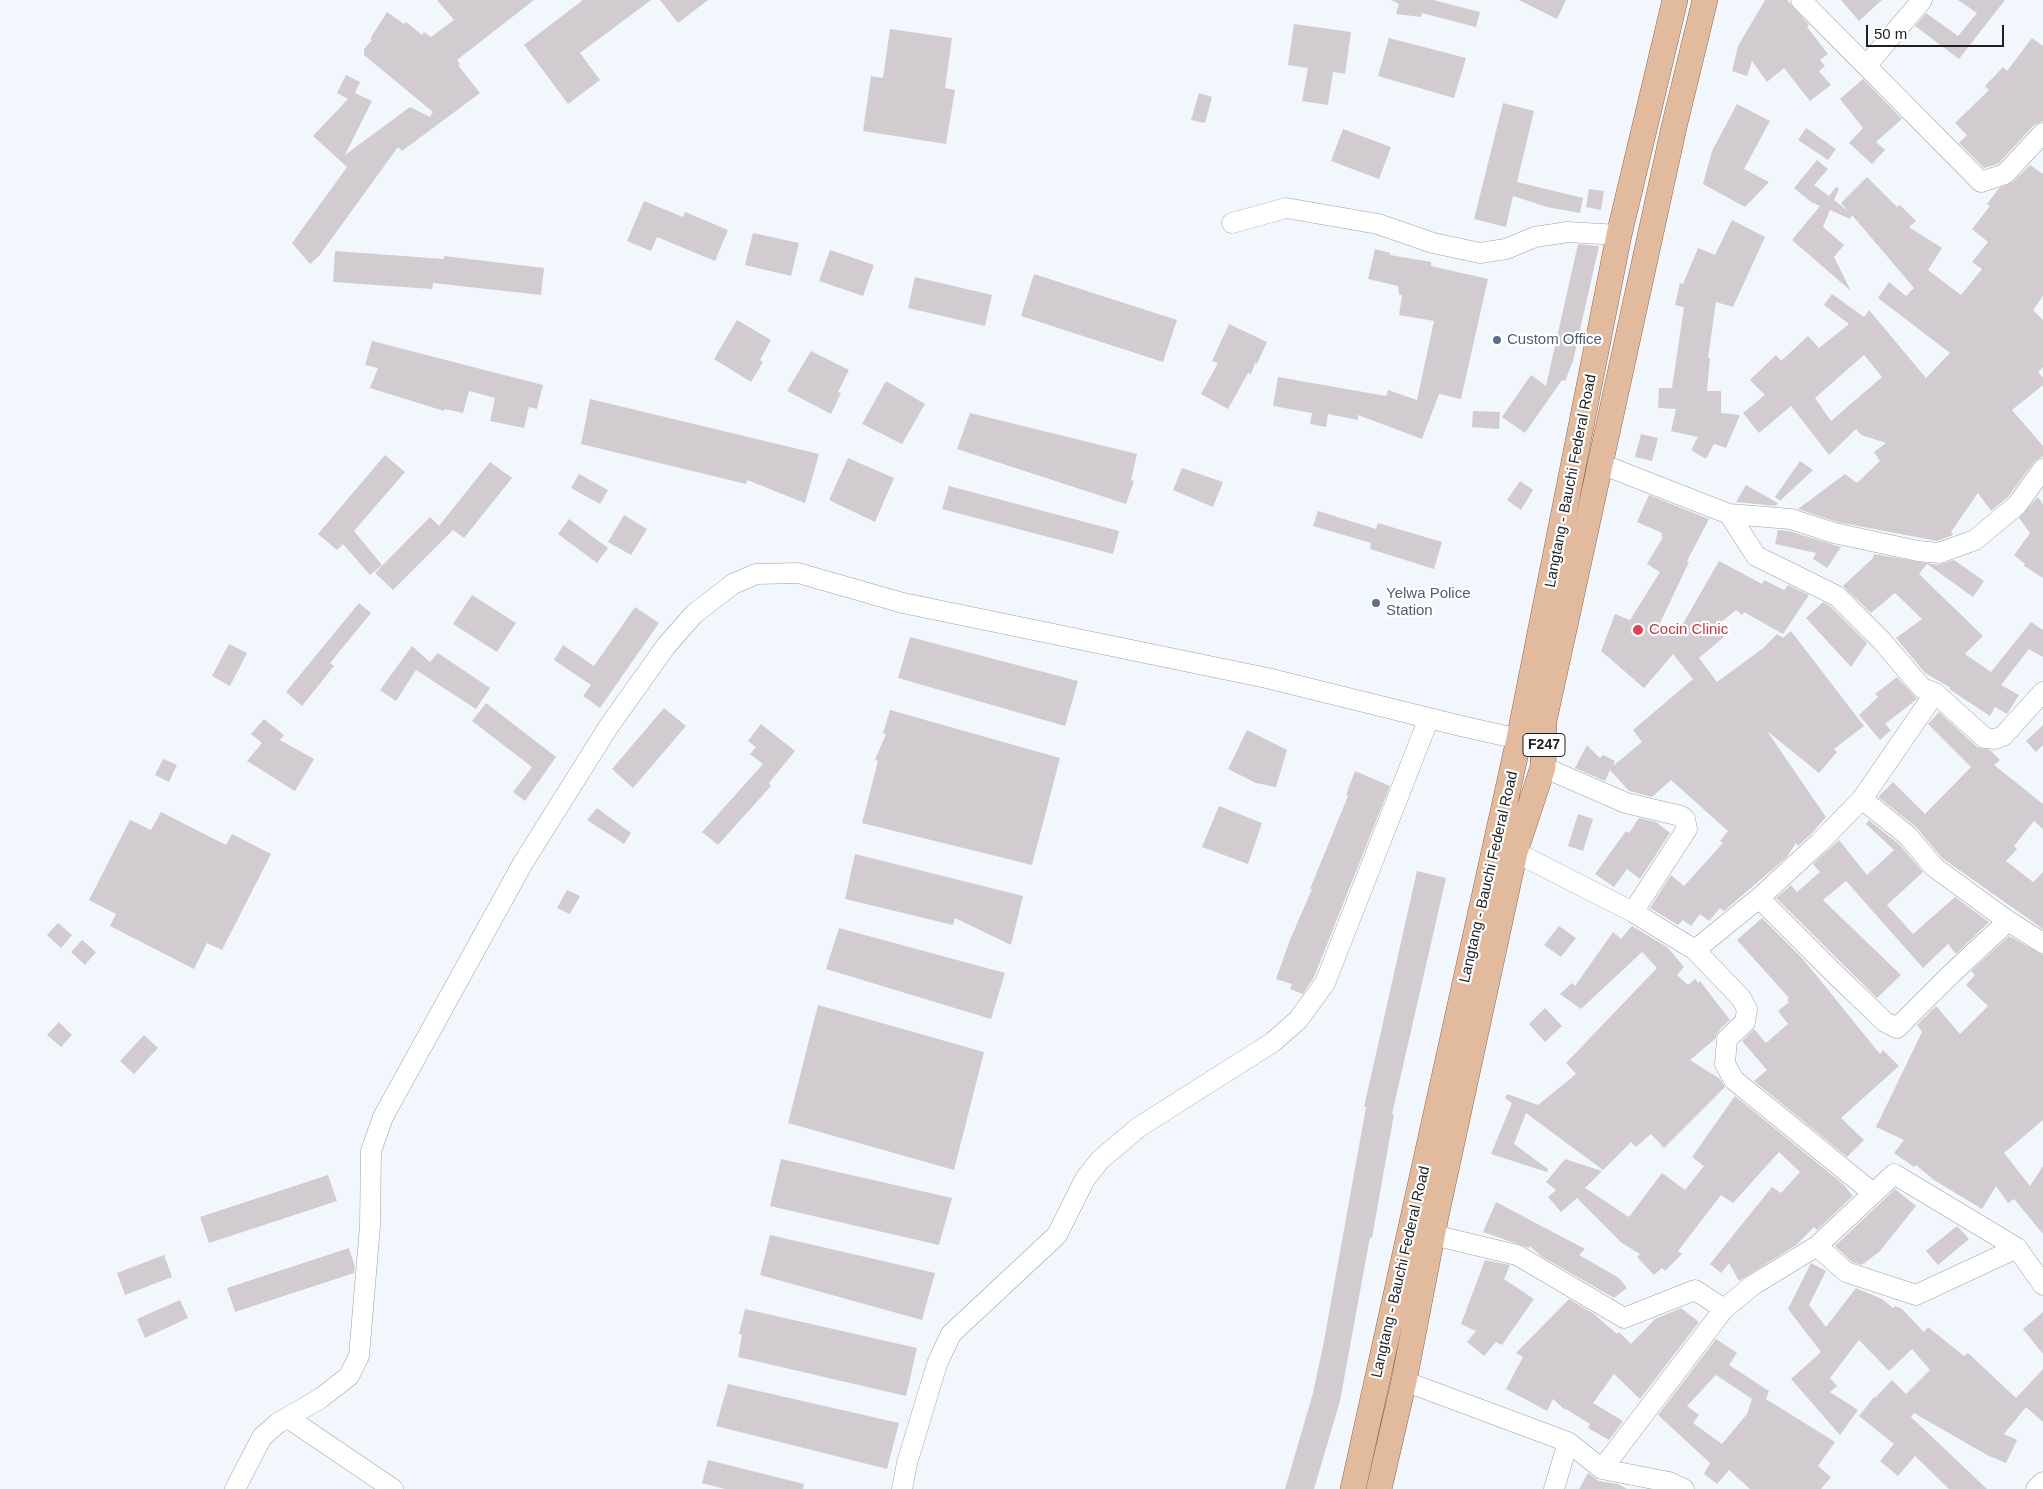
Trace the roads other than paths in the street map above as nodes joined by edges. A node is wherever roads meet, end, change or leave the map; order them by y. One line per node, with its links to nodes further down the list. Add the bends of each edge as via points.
1 (1675, 0): 8 (main road, Langtang - Bauchi Federal Road / F247)
2 (1705, 0): 9 (main road, F247)
3 (1801, 0): 5 (street)
4 (1922, 0): 5 (street)
5 (1867, 65): 6 (street, via 1980,182 2005,174)
6 (2043, 134)
7 (1232, 223): 8 (street, via 1286,208 1378,224 1433,243 1480,253 1506,249 1535,237 1568,232)
8 (1619, 235): 15 (main road, Langtang - Bauchi Federal Road / F247)
9 (1601, 464): 11 (street); 16 (main road, F247, via 1544,721)
10 (2043, 470): 11 (street, via 2017,505 1975,540 1939,553 1834,533 1791,519)
11 (1729, 514): 13 (street, via 1756,556 1836,596 1881,640 1922,688)
12 (2043, 692): 13 (street, via 2003,736 1995,739 1985,738)
13 (1935, 694): 17 (street)
14 (1429, 718): 15 (street); 31 (street, via 1267,678 903,603 798,573 756,574 733,584 694,614 666,646 609,726 523,863 383,1117 371,1151 370,1226 359,1356 348,1376 321,1398); 37 (street, via 1325,983 1298,1020 1273,1042 1139,1127 1100,1160 1085,1179 1057,1235 951,1334 937,1364)
15 (1519, 739): 38 (main road, Langtang - Bauchi Federal Road / F247)
16 (1543, 767): 18 (main road, F247); 20 (street, via 1626,803 1685,819 1687,829)
17 (1862, 799): 19 (street); 21 (street, via 1908,836 1934,867)
18 (1515, 852): 20 (street); 25 (main road, F247)
19 (1759, 898): 21 (street, via 1842,982 1885,1022 1897,1028); 23 (street)
20 (1634, 912): 23 (street)
21 (2008, 921): 22 (street)
22 (2043, 943)
23 (1695, 950): 24 (street, via 1741,998 1747,1009 1745,1022 1727,1039 1725,1064 1734,1080)
24 (1873, 1193): 26 (street); 27 (street, via 1894,1174)
25 (1433, 1235): 29 (street, via 1517,1255 1624,1318 1695,1290); 30 (main road, F247)
26 (1817, 1246): 27 (street, via 1846,1272 1916,1295); 29 (street, via 1753,1286)
27 (2017, 1248): 28 (street)
28 (2043, 1285)
29 (1724, 1309): 33 (street)
30 (1404, 1381): 32 (street); 39 (main road, F247)
31 (288, 1418): 35 (street, via 262,1438); 36 (street)
32 (1568, 1442): 33 (street); 40 (street)
33 (1602, 1469): 41 (street, via 1669,1482)
34 (2043, 1482): 42 (street)
35 (235, 1489)
36 (393, 1489)
37 (902, 1489)
38 (1353, 1489)
39 (1379, 1489)
40 (1554, 1489)
41 (1684, 1489)
42 (2036, 1489)

